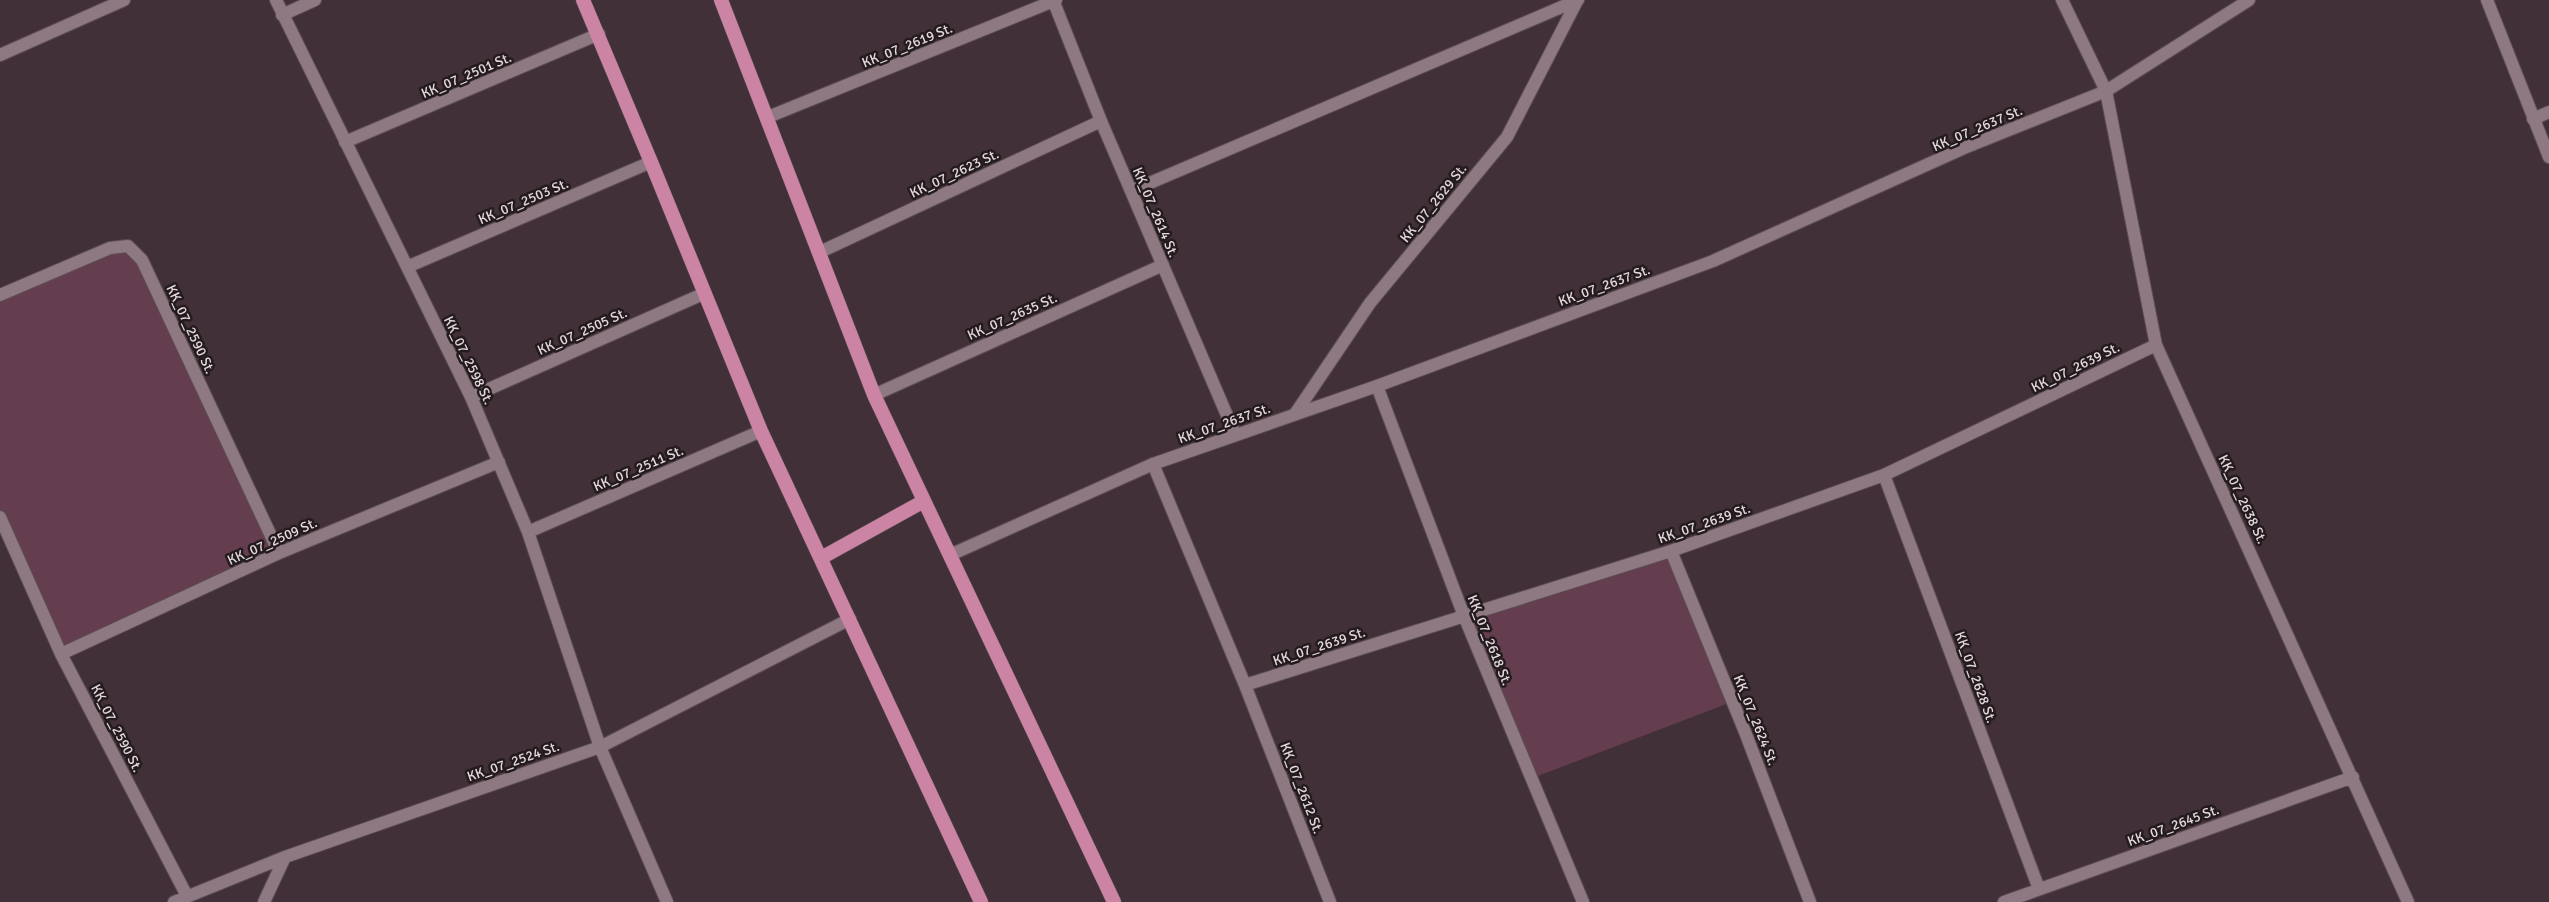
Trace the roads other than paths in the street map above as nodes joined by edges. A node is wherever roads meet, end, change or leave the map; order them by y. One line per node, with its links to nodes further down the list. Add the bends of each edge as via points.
1 (124, 0): 13 (street)
2 (276, 0): 11 (street, KK_07_2598 St.)
3 (315, 0): 11 (street)
4 (583, 0): 12 (highway)
5 (721, 0): 16 (highway)
6 (1054, 0): 16 (street, KK_07_2619 St.); 18 (street, KK_07_2614 St.)
7 (1578, 0): 22 (street); 32 (street, KK_07_2629 St., via 1507,137 1370,303)
8 (2062, 0): 14 (street, KK_07_2638 St.)
9 (2249, 0): 14 (street, KK_07_2637 St.)
10 (2487, 0): 17 (street)
11 (282, 15): 19 (street, KK_07_2598 St.)
12 (599, 34): 19 (street, KK_07_2501 St.); 21 (highway)
13 (0, 55)
14 (2106, 91): 28 (street, KK_07_2638 St.); 29 (street, KK_07_2637 St., via 1964,148 1713,261)
15 (2549, 112): 17 (street)
16 (768, 117): 23 (highway)
17 (2533, 119): 20 (street)
18 (1101, 121): 22 (street, KK_07_2614 St.); 23 (street, KK_07_2623 St.)
19 (345, 142): 25 (street, KK_07_2598 St.)
20 (2549, 157)
21 (652, 162): 25 (street, KK_07_2503 St.); 26 (highway)
22 (1131, 192): 24 (street, KK_07_2614 St.)
23 (820, 252): 30 (highway)
24 (1163, 265): 30 (street, KK_07_2635 St.); 34 (street, KK_07_2614 St.)
25 (407, 267): 31 (street, KK_07_2598 St.)
26 (705, 293): 31 (street, KK_07_2505 St.); 33 (highway)
27 (0, 295): 42 (street, KK_07_2590 St., via 110,248 128,246 142,260)
28 (2156, 345): 37 (street, KK_07_2639 St.); 50 (street, KK_07_2638 St.)
29 (1377, 386): 32 (street, KK_07_2637 St.); 45 (street, KK_07_2618 St.)
30 (874, 395): 38 (highway)
31 (471, 397): 35 (street, KK_07_2598 St.)
32 (1295, 414): 34 (street, KK_07_2637 St.)
33 (761, 431): 40 (street, KK_07_2511 St.); 44 (highway)
34 (1235, 434): 36 (street, KK_07_2637 St.)
35 (499, 462): 40 (street, KK_07_2598 St.); 42 (street, KK_07_2509 St.)
36 (1152, 464): 43 (street, KK_07_2637 St.); 48 (street, KK_07_2612 St.)
37 (1884, 475): 41 (street, KK_07_2639 St.); 52 (street, KK_07_2628 St.)
38 (924, 501): 43 (highway); 44 (highway)
39 (0, 517): 47 (street, KK_07_2590 St.)
40 (528, 532): 49 (street, KK_07_2598 St.)
41 (1671, 551): 45 (street, KK_07_2639 St.); 61 (street, KK_07_2624 St., via 1746,732)
42 (279, 553): 47 (street, KK_07_2509 St.)
43 (950, 555): 58 (highway)
44 (821, 558): 46 (highway)
45 (1464, 616): 48 (street, KK_07_2639 St.); 60 (street, KK_07_2618 St.)
46 (850, 619): 49 (street, KK_07_2524 St.); 57 (highway)
47 (61, 654): 53 (street, KK_07_2590 St.)
48 (1245, 685): 59 (street, KK_07_2612 St.)
49 (600, 747): 51 (street, KK_07_2524 St.); 56 (street, KK_07_2598 St.)
50 (2353, 777): 52 (street, KK_07_2645 St.); 63 (street, KK_07_2638 St.)
51 (285, 857): 53 (street, KK_07_2524 St.); 55 (street)
52 (2039, 889): 62 (street, KK_07_2645 St.)
53 (187, 896): 54 (street, KK_07_2524 St.)
54 (174, 902)
55 (264, 902)
56 (667, 902)
57 (981, 902)
58 (1114, 902)
59 (1330, 902)
60 (1583, 902)
61 (1810, 902)
62 (2004, 902)
63 (2408, 902)

